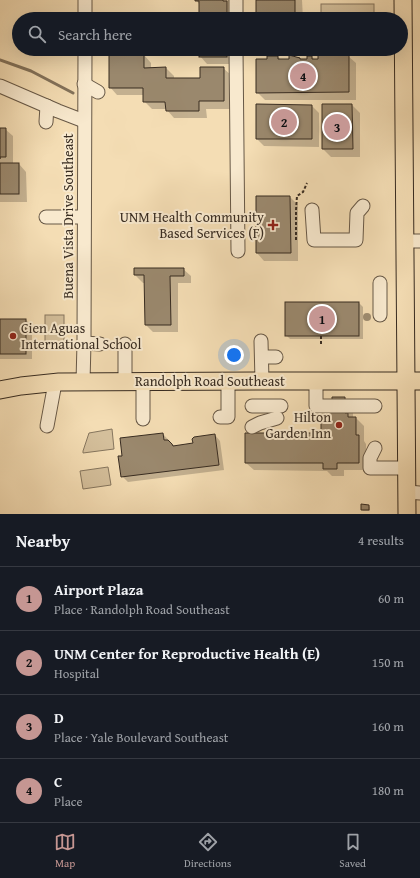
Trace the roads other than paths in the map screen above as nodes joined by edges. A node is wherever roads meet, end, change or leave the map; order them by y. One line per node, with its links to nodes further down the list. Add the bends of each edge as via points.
1 (85, 0): 4 (street)
2 (236, 0): 5 (street)
3 (403, 0): 6 (main road)
4 (85, 12)
5 (236, 12)
6 (403, 12)
7 (84, 56): 10 (street, Buena Vista Drive Southeast)
8 (236, 56): 21 (street)
9 (405, 56): 20 (main road)
10 (84, 84): 12 (street); 14 (street, Buena Vista Drive Southeast)
11 (0, 86): 13 (street)
12 (98, 92)
13 (47, 106): 14 (street); 15 (street)
14 (84, 121): 19 (street, Buena Vista Drive Southeast)
15 (46, 122)
16 (363, 206): 17 (street, via 357,213 356,240 314,240)
17 (312, 210)
18 (46, 217): 19 (street)
19 (84, 217): 25 (street, Buena Vista Drive Southeast)
20 (413, 241): 34 (main road)
21 (238, 250)
22 (380, 283): 23 (street)
23 (380, 315)
24 (261, 340): 28 (street)
25 (84, 343): 26 (street); 35 (street, Buena Vista Drive Southeast)
26 (100, 344)
27 (126, 344): 30 (street)
28 (262, 357): 29 (street); 32 (street)
29 (276, 357)
30 (125, 381): 35 (main road, Randolph Road Southeast); 36 (main road, Randolph Road Southeast)
31 (228, 381): 32 (main road, Randolph Road Southeast); 36 (main road, Randolph Road Southeast); 41 (street, via 228,416)
32 (262, 381): 33 (main road, Randolph Road Southeast)
33 (316, 381): 34 (main road, Randolph Road Southeast); 40 (street, via 316,406)
34 (413, 381): 46 (main road)
35 (83, 382): 37 (main road, Randolph Road Southeast)
36 (143, 382): 42 (street)
37 (55, 383): 38 (main road, Randolph Road Southeast); 43 (street)
38 (0, 390)
39 (252, 406): 44 (street, via 279,412)
40 (375, 406)
41 (220, 417)
42 (143, 419)
43 (47, 426)
44 (252, 426)
45 (375, 448): 46 (street, via 370,458 370,468)
46 (407, 468): 47 (main road)
47 (414, 492): 48 (main road)
48 (407, 514)

